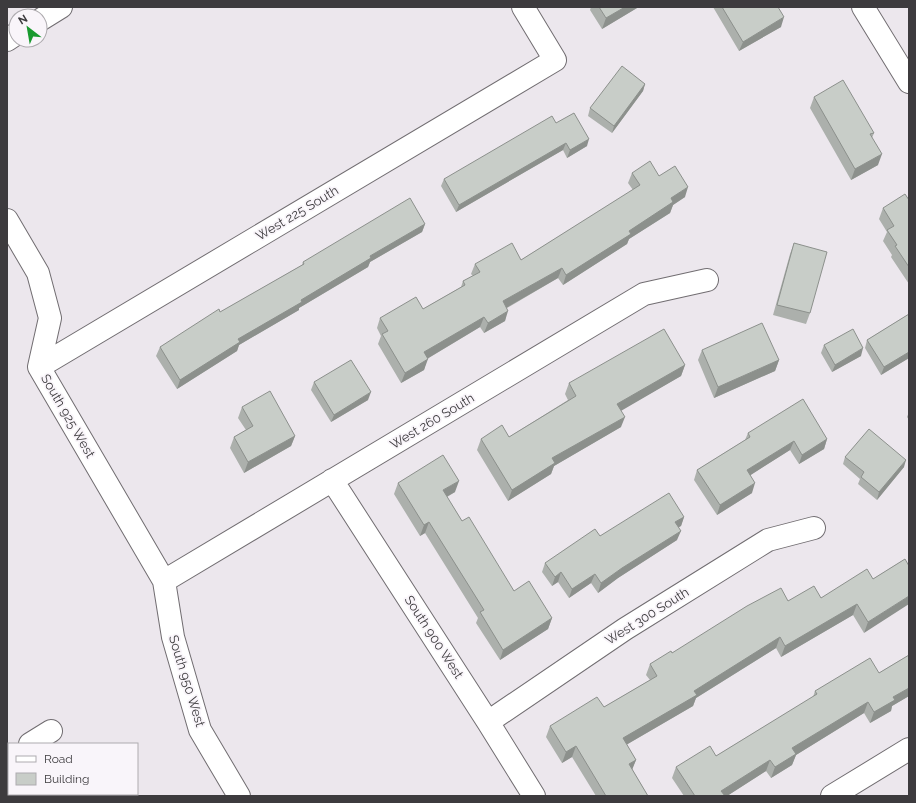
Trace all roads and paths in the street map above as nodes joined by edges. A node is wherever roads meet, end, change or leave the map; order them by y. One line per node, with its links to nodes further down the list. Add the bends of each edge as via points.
1 (62, 7): 4 (street)
2 (523, 7): 8 (street, West 225 South, via 555,60)
3 (863, 7): 5 (street)
4 (48, 15)
5 (909, 82)
6 (7, 220): 8 (street, South 925 West, via 38,273 50,318)
7 (707, 280): 9 (street, West 260 South, via 644,294)
8 (39, 367): 11 (street, South 925 West)
9 (332, 480): 11 (street, West 260 South); 12 (street, South 900 West)
10 (814, 528): 12 (street, West 300 South, via 768,540 625,629)
11 (164, 581): 16 (street, South 950 West, via 173,637 200,730)
12 (488, 722): 17 (street, South 900 West)
13 (51, 731): 14 (street)
14 (32, 743)
15 (909, 749): 18 (street)
16 (239, 796)
17 (534, 796)
18 (832, 796)

